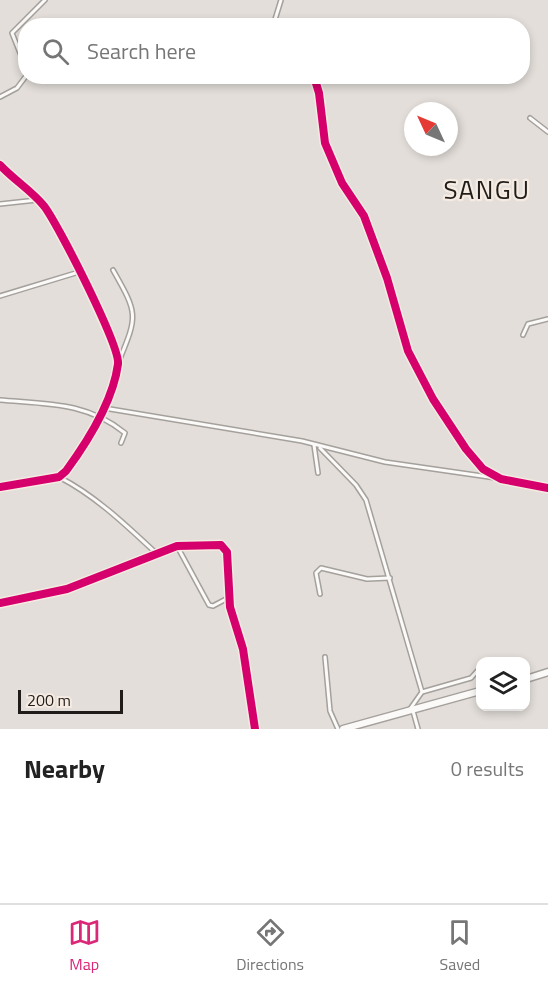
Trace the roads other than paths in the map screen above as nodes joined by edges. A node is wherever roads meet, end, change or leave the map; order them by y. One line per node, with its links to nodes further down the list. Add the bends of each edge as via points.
1 (45, 0): 3 (street)
2 (281, 0): 4 (street)
3 (27, 18)
4 (275, 18)
5 (18, 27): 6 (street, via 12,33)
6 (18, 48)
7 (20, 84): 9 (street)
8 (317, 84): 29 (street, via 326,143 346,190 364,216 408,351 421,379 474,460)
9 (0, 97)
10 (530, 118): 11 (street)
11 (548, 132)
12 (0, 165): 13 (street)
13 (39, 200): 14 (street); 16 (street)
14 (0, 204)
15 (114, 270): 20 (street, via 135,314)
16 (79, 272): 17 (street); 20 (street, via 116,349)
17 (0, 296)
18 (548, 320): 19 (street, via 528,324)
19 (523, 335)
20 (118, 363): 22 (street)
21 (0, 400): 23 (street, via 63,406)
22 (104, 408): 23 (street); 25 (street, via 235,428)
23 (101, 415): 24 (street, via 125,433); 28 (street, via 75,459)
24 (121, 443)
25 (314, 445): 26 (street); 27 (street)
26 (319, 446): 29 (street, via 385,462); 34 (street, via 366,500)
27 (318, 473)
28 (59, 477): 30 (street); 33 (street, via 114,514)
29 (501, 479): 31 (street)
30 (0, 487)
31 (548, 488)
32 (177, 546): 33 (street); 36 (street, via 209,604 213,606); 36 (street, via 224,546)
33 (157, 554): 37 (street, via 67,589)
34 (390, 578): 35 (street, via 367,579 321,568 316,573); 42 (street)
35 (320, 594)
36 (229, 597): 45 (street, via 243,649)
37 (0, 603)
38 (325, 657): 46 (street, via 330,711)
39 (476, 672): 42 (street, via 471,678)
40 (548, 672): 41 (highway)
41 (530, 677)
42 (422, 692): 44 (street)
43 (476, 692): 44 (highway)
44 (411, 710): 47 (highway); 48 (street)
45 (255, 729)
46 (338, 729)
47 (343, 729)
48 (418, 729)

